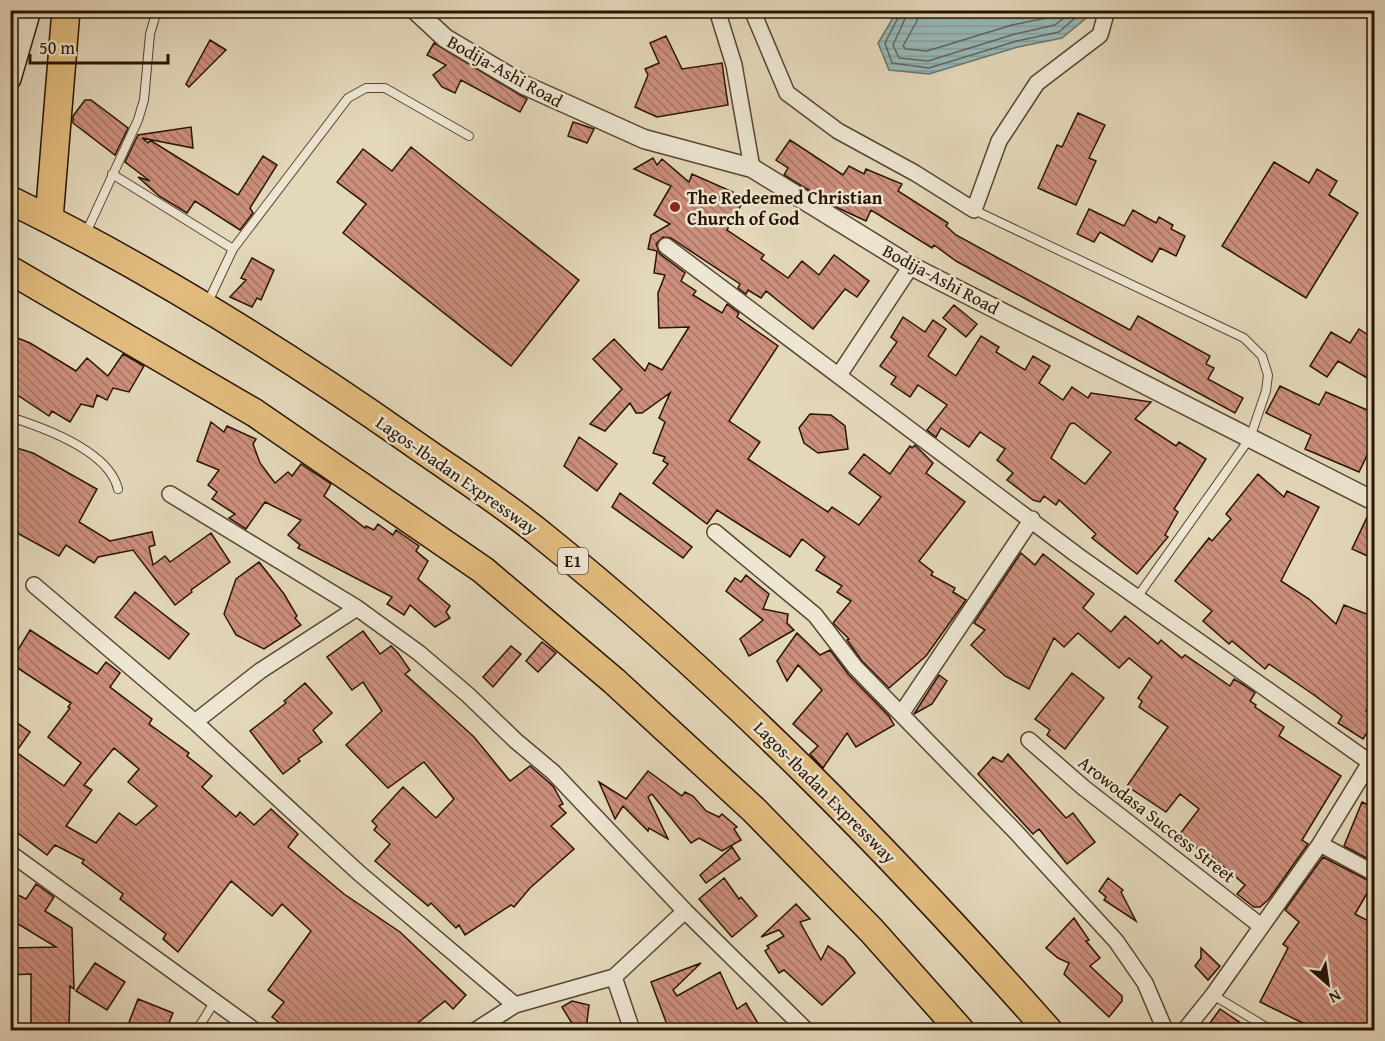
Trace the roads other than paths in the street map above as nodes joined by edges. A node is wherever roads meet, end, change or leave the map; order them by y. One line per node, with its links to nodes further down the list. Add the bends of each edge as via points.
1 (30, 10): 8 (main road)
2 (66, 10): 14 (highway)
3 (157, 10): 11 (lane, via 150,34 144,100 130,140)
4 (415, 10): 10 (street, Bodija-Ashi Road, via 445,38 524,85 574,109 644,139)
5 (717, 10): 10 (street, via 734,65)
6 (752, 10): 13 (street, via 787,93 838,131)
7 (1107, 10): 13 (street, via 1100,35 1037,83 999,141)
8 (10, 79)
9 (470, 136): 17 (lane, via 385,88 366,88 348,98)
10 (752, 168): 18 (street, Bodija-Ashi Road)
11 (112, 174): 15 (lane); 17 (lane)
12 (10, 200): 14 (highway, Lagos-Ibadan Expressway / E1)
13 (974, 210): 23 (lane, via 1255,346 1268,375)
14 (49, 219): 15 (highway, Lagos-Ibadan Expressway / E1)
15 (83, 238): 20 (highway, Lagos-Ibadan Expressway / E1)
16 (666, 246): 21 (street)
17 (234, 249): 20 (lane)
18 (911, 266): 21 (street); 23 (street, Bodija-Ashi Road)
19 (13, 278): 50 (highway, via 255,413 483,570 614,681 754,810 872,931)
20 (205, 307): 51 (highway, Lagos-Ibadan Expressway / E1, via 377,418 520,518 601,585 730,698 891,857)
21 (839, 375): 27 (street)
22 (10, 417): 24 (lane, via 93,455 111,470)
23 (1250, 438): 26 (street, Bodija-Ashi Road); 30 (lane)
24 (118, 489)
25 (170, 494): 31 (street)
26 (1374, 501)
27 (1032, 519): 30 (street); 32 (street)
28 (715, 532): 32 (street, via 815,615 855,668)
29 (34, 585): 33 (street)
30 (1138, 596): 35 (street)
31 (357, 608): 33 (street, via 260,671); 39 (street, via 419,653 554,772)
32 (901, 714): 52 (street, via 1116,941 1145,983)
33 (195, 722): 44 (street, via 359,873)
34 (1029, 740): 40 (street, Arowodasa Success Street, via 1084,788)
35 (1373, 759): 36 (street)
36 (1320, 844): 38 (street); 40 (street)
37 (10, 853): 43 (street)
38 (1374, 873)
39 (685, 911): 41 (street); 49 (street)
40 (1261, 926): 42 (street)
41 (614, 977): 44 (street); 48 (street)
42 (1214, 995): 53 (street); 54 (lane)
43 (215, 1001): 45 (lane); 46 (street)
44 (515, 1005): 47 (street)
45 (196, 1030)
46 (254, 1030)
47 (476, 1030)
48 (632, 1030)
49 (806, 1030)
50 (960, 1030)
51 (1048, 1030)
52 (1165, 1030)
53 (1185, 1030)
54 (1271, 1030)

